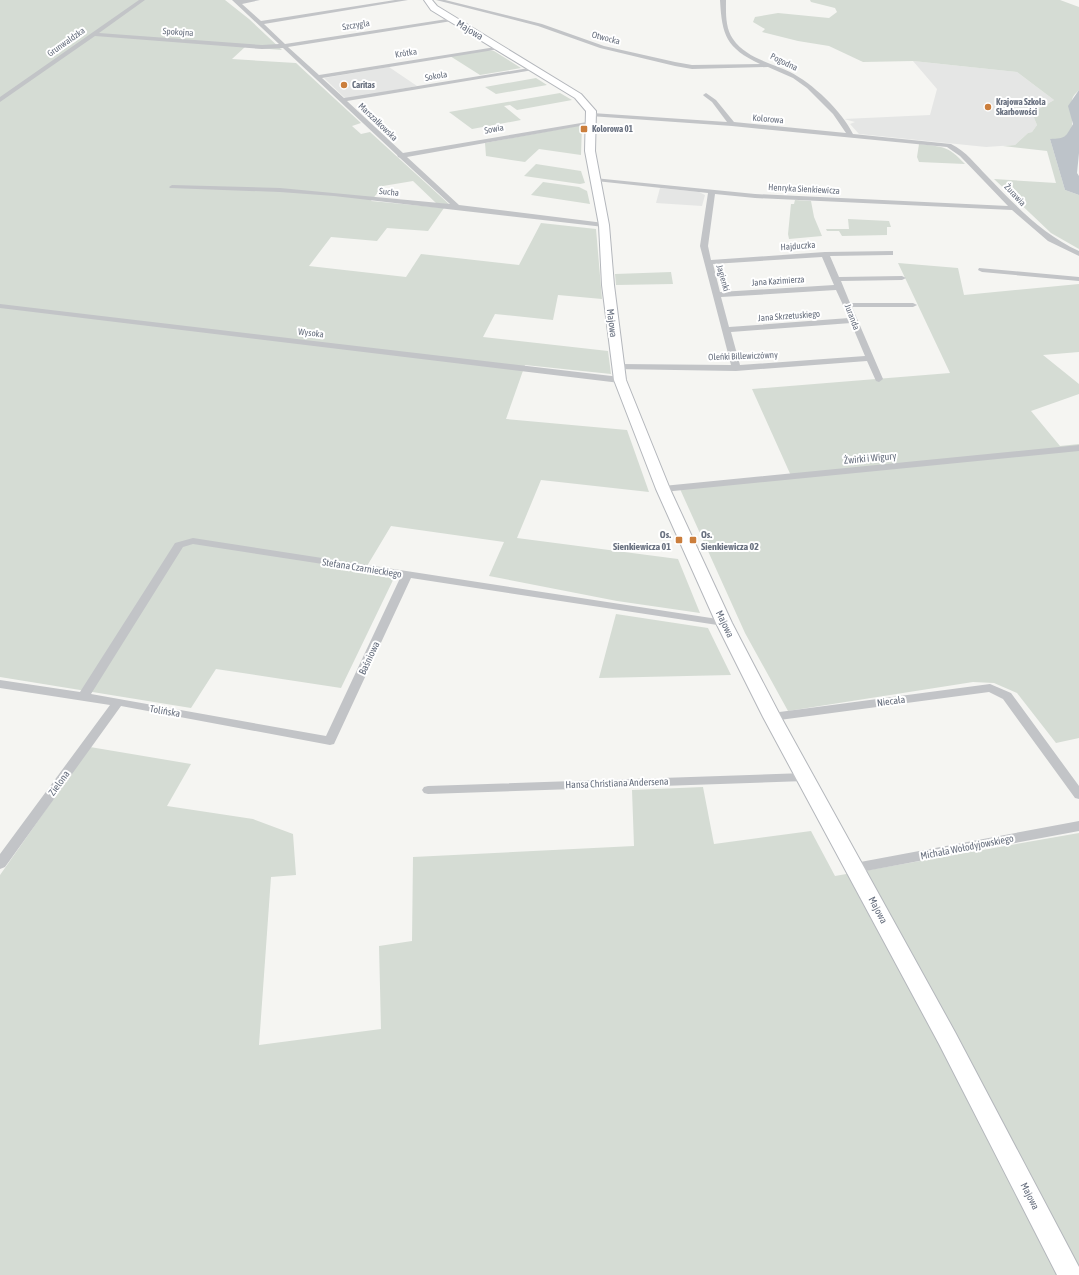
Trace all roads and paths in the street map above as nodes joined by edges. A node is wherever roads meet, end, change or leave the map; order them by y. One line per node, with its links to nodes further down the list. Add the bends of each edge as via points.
1 (142, 0): 10 (street, Grunwaldzka)
2 (257, 0): 5 (street)
3 (405, 0): 9 (street)
4 (723, 0): 14 (street, Pogodna, via 726,30 730,41 746,54)
5 (236, 1): 9 (street, Marszałkowska)
6 (428, 1): 7 (street); 8 (street, Majowa)
7 (442, 1): 14 (street, Otwocka, via 540,25 602,47 685,66)
8 (452, 18): 11 (street, Szczygla); 13 (street, Majowa)
9 (259, 22): 11 (street, Marszałkowska)
10 (93, 34): 12 (street, Spokojna); 18 (street, Grunwaldzka)
11 (283, 46): 12 (street, Szczygla); 16 (street, Marszałkowska)
12 (262, 47)
13 (500, 47): 15 (street, Majowa); 16 (street, Krótka)
14 (771, 65): 22 (street, Pogodna, via 804,83 850,130)
15 (533, 68): 19 (street, Sokola); 20 (street, Majowa, via 578,96 589,108)
16 (316, 77): 19 (street, Marszałkowska)
17 (706, 95): 21 (street, via 714,100)
18 (0, 100)
19 (342, 100): 24 (street, Marszałkowska)
20 (592, 118): 21 (street, Kolorowa); 24 (street, Sowia); 25 (street, Majowa, via 590,151)
21 (732, 124): 22 (street, Kolorowa)
22 (852, 136): 23 (street, Kolorowa)
23 (942, 144): 29 (street, Żurawia, via 958,151)
24 (400, 156): 28 (street, Marszałkowska)
25 (596, 179): 27 (street, Henryka Sienkiewicza); 30 (street, Majowa)
26 (172, 187): 28 (street, Sucha, via 257,189)
27 (712, 192): 29 (street, Henryka Sienkiewicza); 34 (street, Jagienki, via 704,246)
28 (458, 208): 30 (street, Sucha)
29 (1012, 208): 33 (street, Żurawia, via 1036,230)
30 (604, 225): 47 (street, Majowa, via 608,285)
31 (890, 253): 32 (street, Hajduczka)
32 (825, 254): 34 (street, Hajduczka); 38 (street, Juranda)
33 (1078, 255)
34 (708, 262): 39 (street, Jagienki)
35 (982, 270): 37 (street)
36 (902, 278): 38 (street, Jana Kazimierza)
37 (1079, 279)
38 (838, 283): 39 (street, Jana Kazimierza); 40 (street, Juranda)
39 (718, 295): 44 (street, Jagienki)
40 (848, 305): 41 (street); 43 (street, Juranda)
41 (913, 305)
42 (0, 306): 47 (street, Wysoka)
43 (853, 320): 44 (street, Jana Skrzetuskiego); 45 (street, Juranda)
44 (726, 330): 46 (street, Jagienki)
45 (869, 358): 46 (street, Oleńki Billewiczówny); 48 (street, Juranda)
46 (736, 368): 47 (street, Oleńki Billewiczówny)
47 (619, 373): 50 (street, Majowa)
48 (879, 379)
49 (1079, 448): 50 (street, Żwirki i Wigury)
50 (663, 489): 52 (street, Majowa)
51 (407, 575): 52 (street, Stefana Czarnieckiego); 54 (street, Stefana Czarnieckiego, via 193,541 179,545); 57 (street, Baśniowa)
52 (724, 623): 56 (street, Majowa)
53 (0, 684): 54 (street, Tolińska)
54 (83, 697): 55 (street, Tolińska)
55 (118, 702): 57 (street, Tolińska); 62 (street, Zielona)
56 (772, 717): 58 (street, Majowa); 60 (street, Niecała, via 990,688 1007,696)
57 (330, 740)
58 (805, 777): 59 (street, Hansa Christiana Andersena); 63 (street, Majowa)
59 (428, 790)
60 (1079, 795)
61 (1079, 826): 63 (street, Michała Wołodyjowskiego)
62 (0, 864)
63 (855, 868): 64 (street, Majowa)
64 (1070, 1275)

